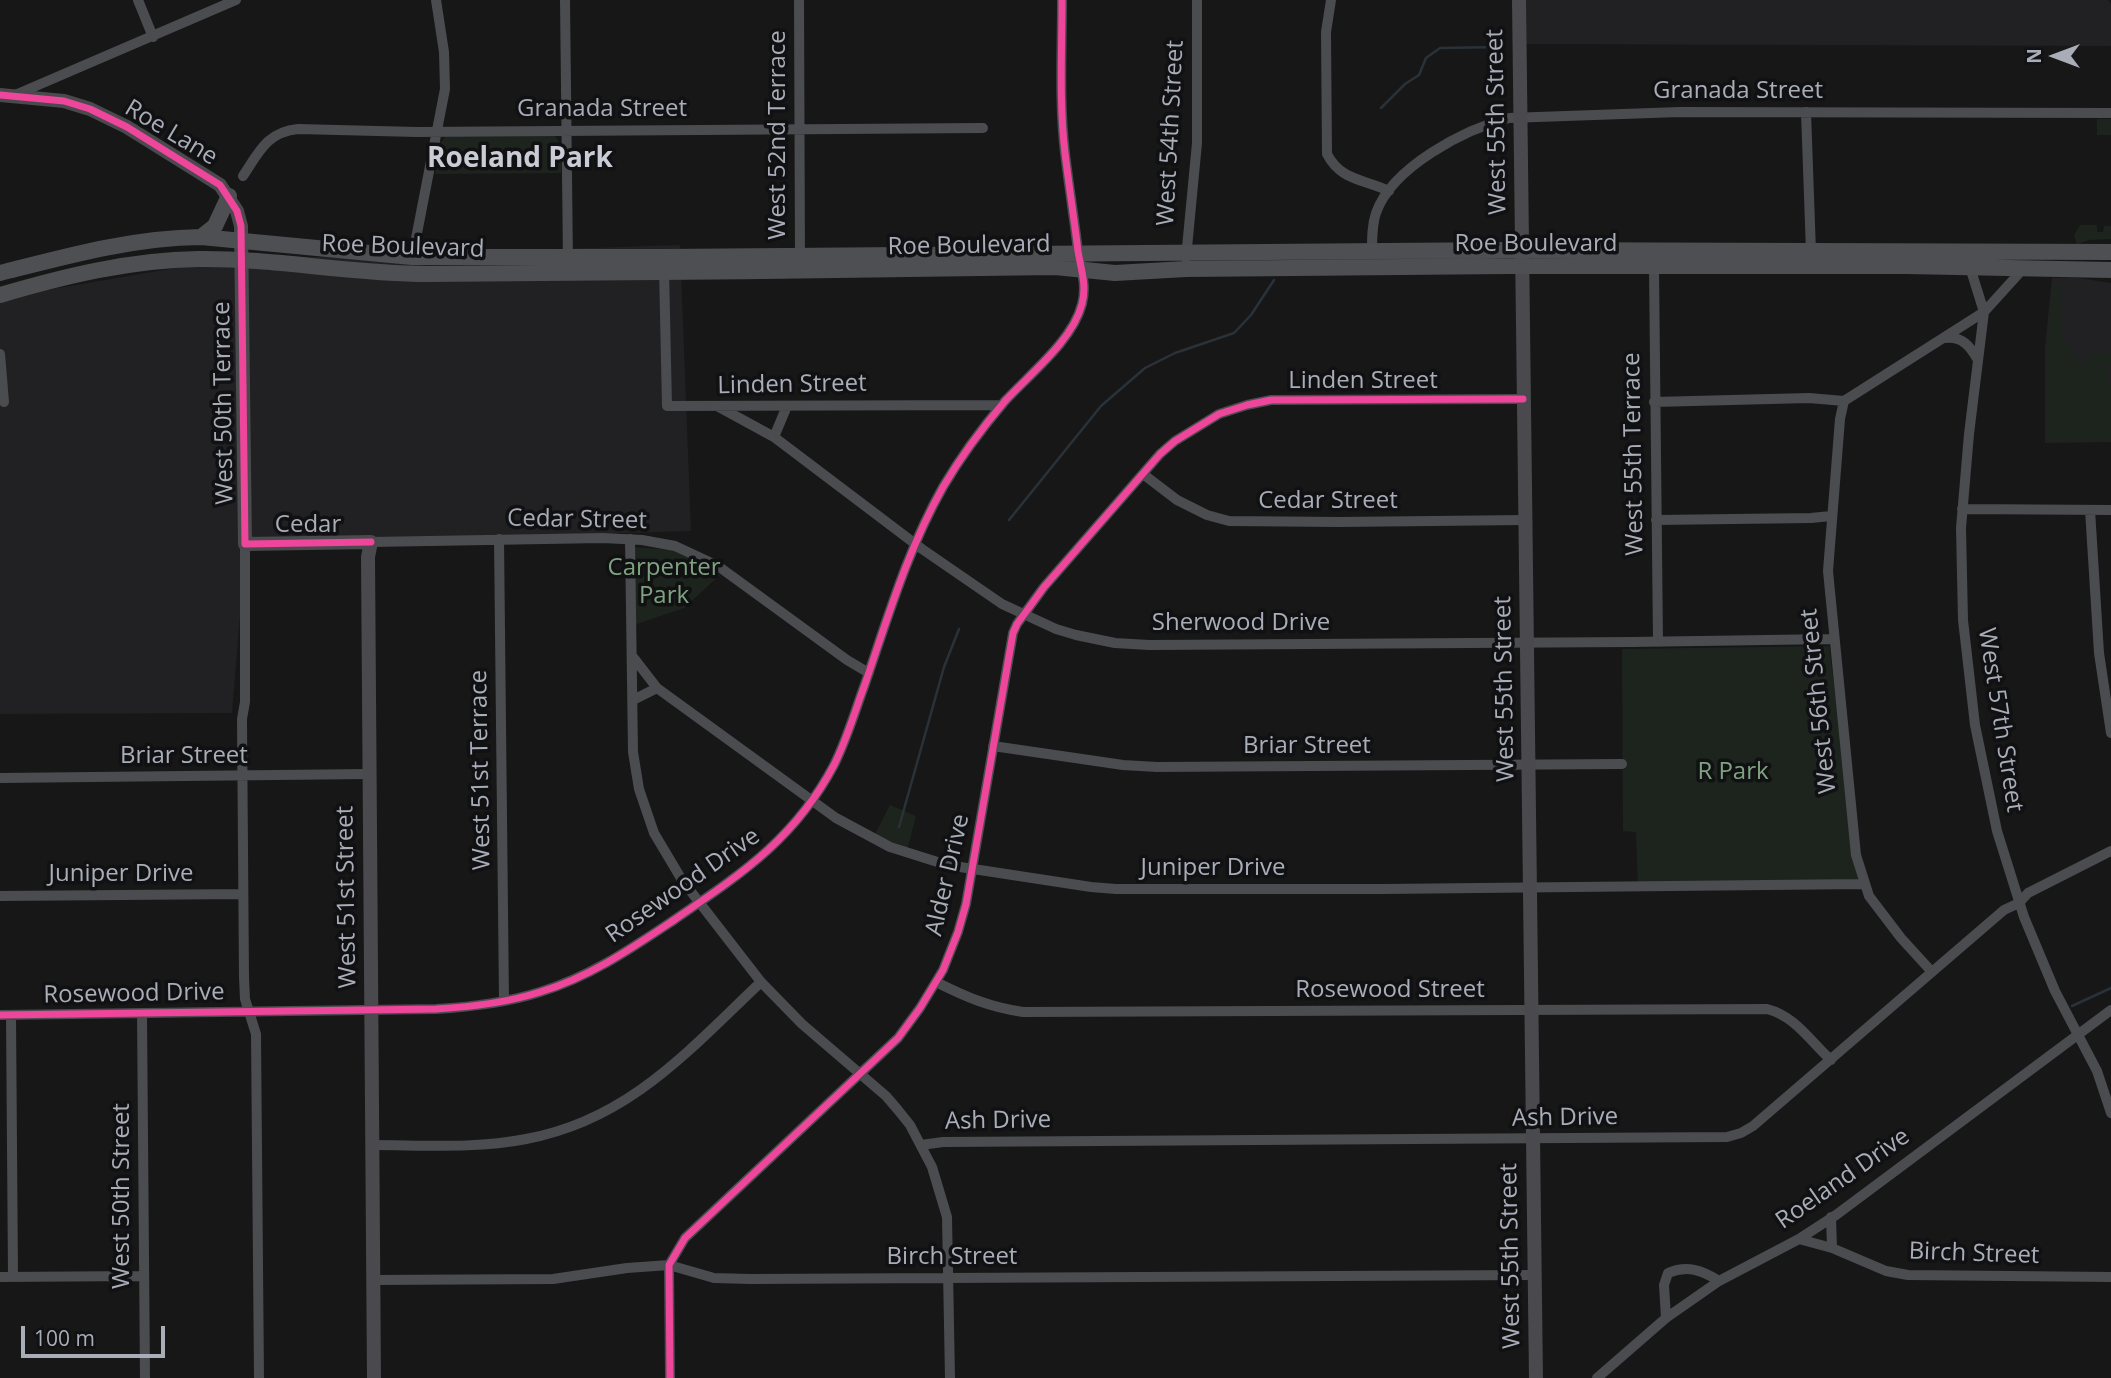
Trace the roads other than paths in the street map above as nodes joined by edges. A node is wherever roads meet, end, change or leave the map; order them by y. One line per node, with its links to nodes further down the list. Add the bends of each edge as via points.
1 (138, 0): 10 (street)
2 (236, 0): 10 (street)
3 (436, 0): 17 (street, via 445,89)
4 (565, 0): 18 (street)
5 (799, 0): 16 (street, West 52nd Terrace)
6 (1062, 0): 31 (street, Rosewood Drive, via 1065,149)
7 (1197, 0): 29 (street, West 54th Street, via 1198,120)
8 (1331, 0): 20 (street, via 1326,32 1327,154 1344,175)
9 (1519, 0): 14 (street, West 55th Street)
10 (153, 37): 11 (street)
11 (7, 95): 21 (street, Roe Lane, via 64,101 103,115 213,179)
12 (1806, 112): 13 (street, Granada Street); 14 (street, Granada Street); 25 (street)
13 (2111, 113)
14 (1520, 116): 20 (street, Granada Street, via 1483,124 1451,141 1398,179); 27 (street, West 55th Street)
15 (984, 128): 16 (street, Granada Street)
16 (799, 129): 18 (street, Granada Street); 32 (street, West 52nd Terrace)
17 (437, 130): 18 (street, Granada Street); 19 (street, Granada Street, via 284,130 271,136); 33 (street)
18 (566, 130): 34 (street)
19 (243, 176)
20 (1389, 191): 24 (street, via 1376,214)
21 (229, 196): 22 (main road, via 215,226); 23 (street, Roe Lane, via 237,211)
22 (201, 237): 23 (main road, Roe Boulevard); 39 (main road, Roe Boulevard, via 134,241)
23 (241, 242): 28 (street, Roe Lane); 33 (main road, Roe Boulevard)
24 (1372, 251): 27 (main road, Roe Boulevard); 29 (main road, Roe Boulevard)
25 (1811, 252): 27 (main road, Roe Boulevard); 30 (main road, Roe Boulevard)
26 (2111, 252): 30 (main road, Roe Boulevard)
27 (1522, 258): 29 (main road, Roe Boulevard); 36 (main road, Roe Boulevard); 45 (street, West 55th Street)
28 (241, 261): 33 (main road, Roe Boulevard); 40 (main road, Roe Boulevard, via 120,265); 64 (street, West 50th Terrace)
29 (1186, 261): 31 (main road, Roe Boulevard, via 1115,273)
30 (1969, 261): 36 (main road, Roe Boulevard, via 1905,266); 37 (main road, Roe Boulevard); 41 (street, West 57th Street)
31 (1080, 262): 32 (main road, Roe Boulevard, via 1055,267); 49 (street, Rosewood Drive, via 1085,281 1075,326)
32 (800, 264): 35 (main road, Roe Boulevard)
33 (412, 265): 34 (main road, Roe Boulevard)
34 (567, 265): 35 (main road, Roe Boulevard)
35 (664, 265): 51 (street, Linden Street, via 667,407)
36 (1654, 267): 48 (street, West 55th Terrace)
37 (2023, 269): 38 (main road, Roe Boulevard); 41 (street)
38 (2111, 270)
39 (0, 274)
40 (0, 295)
41 (1984, 312): 42 (street); 44 (street, West 57th Street)
42 (1941, 339): 44 (street, via 1966,342); 46 (street)
43 (0, 354): 47 (street)
44 (1979, 362): 54 (street, West 57th Street)
45 (1523, 399): 53 (street, Linden Street, via 1247,405 1194,428); 58 (street, West 55th Street)
46 (1844, 401): 48 (street); 57 (street, West 56th Street)
47 (4, 402)
48 (1654, 402): 59 (street, West 55th Terrace)
49 (1002, 405): 50 (street, Linden Street); 63 (street, Rosewood Drive, via 945,484)
50 (787, 406): 51 (street, Linden Street); 52 (street)
51 (719, 407): 52 (street, Sherwood Drive)
52 (774, 438): 63 (street, Sherwood Drive)
53 (1143, 474): 58 (street, Cedar Street, via 1177,500 1229,521); 65 (street, Alder Drive)
54 (1962, 509): 55 (street); 87 (street, West 57th Street, via 1968,681 1986,785)
55 (2090, 510): 56 (street); 73 (street, via 2099,653)
56 (2111, 510)
57 (1831, 516): 59 (street); 66 (street, West 56th Street, via 1828,571)
58 (1525, 520): 68 (street, West 55th Street)
59 (1656, 520): 67 (street, West 55th Terrace)
60 (499, 539): 61 (street, Cedar Street); 62 (street, Cedar Street); 92 (street, West 51st Terrace)
61 (630, 539): 69 (street); 70 (street, Cedar Street, via 675,546 707,559)
62 (371, 542): 64 (street, Cedar); 77 (street, West 51st Street)
63 (915, 543): 65 (street, Sherwood Drive); 70 (street, Rosewood Drive)
64 (245, 544): 78 (street, West 50th Terrace)
65 (1024, 615): 68 (street, Sherwood Drive, via 1056,629 1115,643); 74 (street, Alder Drive, via 1013,633)
66 (1834, 639): 67 (street, Sherwood Drive); 83 (street, West 56th Street, via 1856,855)
67 (1658, 642): 68 (street, Sherwood Drive)
68 (1527, 643): 76 (street, West 55th Street)
69 (633, 657): 71 (street, Juniper Drive); 72 (street)
70 (869, 673): 80 (street, Rosewood Drive, via 835,763)
71 (657, 688): 72 (street); 80 (street, Juniper Drive)
72 (633, 700): 88 (street, via 633,752 648,819)
73 (2111, 733)
74 (993, 746): 76 (street, Briar Street, via 1157,767); 82 (street, Alder Drive)
75 (1622, 764): 76 (street, Briar Street)
76 (1529, 766): 84 (street, West 55th Street)
77 (369, 774): 78 (street, Briar Street); 93 (street, West 51st Street)
78 (243, 776): 79 (street, Briar Street); 85 (street, West 50th Terrace)
79 (0, 778)
80 (812, 800): 82 (street, Juniper Drive, via 848,826 890,847); 88 (street, Rosewood Drive, via 792,828 760,859)
81 (2111, 851): 87 (street, Ash Drive, via 2028,893)
82 (973, 869): 84 (street, Juniper Drive, via 1116,889); 91 (street, Alder Drive, via 958,932)
83 (1863, 884): 84 (street, Juniper Drive); 89 (street, West 56th Street, via 1881,913)
84 (1529, 888): 95 (street, West 55th Street)
85 (243, 894): 86 (street, Juniper Drive); 96 (street, West 50th Terrace)
86 (0, 896)
87 (2019, 903): 89 (street, Ash Drive); 99 (street, West 57th Street)
88 (699, 904): 90 (street); 92 (street, Rosewood Drive, via 606,964 569,982)
89 (1932, 972): 100 (street, Ash Drive)
90 (761, 982): 101 (street); 104 (street, via 651,1084 592,1119 549,1134 497,1143)
91 (936, 982): 95 (street, Rosewood Street, via 995,1008 1023,1012); 101 (street, Alder Drive, via 898,1038)
92 (504, 1001): 93 (street, Rosewood Drive, via 474,1007)
93 (371, 1010): 96 (street, Rosewood Drive); 104 (street, West 51st Street)
94 (2111, 1010): 99 (street, Roeland Drive)
95 (1531, 1011): 100 (street, Rosewood Street, via 1767,1009 1791,1020); 103 (street, West 55th Street)
96 (249, 1012): 97 (street, Rosewood Drive); 121 (street, West 50th Terrace, via 256,1034)
97 (142, 1013): 98 (street, Rosewood Drive); 111 (street, West 50th Street)
98 (5, 1015): 113 (street)
99 (2077, 1034): 102 (street, West 57th Street, via 2097,1071); 106 (street, Roeland Drive)
100 (1830, 1060): 103 (street, Ash Drive, via 1753,1126 1727,1137)
101 (861, 1075): 105 (street, via 898,1110); 109 (street, Alder Drive, via 685,1238)
102 (2111, 1113)
103 (1533, 1139): 105 (street, Ash Drive); 110 (street, West 55th Street)
104 (372, 1145): 116 (street, West 51st Street)
105 (921, 1145): 114 (street, via 942,1192)
106 (1832, 1217): 107 (street, Roeland Drive); 108 (street)
107 (1799, 1239): 108 (street, Birch Street); 117 (street, Roeland Drive)
108 (1832, 1248): 115 (street, Birch Street, via 1864,1264 1908,1275)
109 (669, 1265): 114 (street, Birch Street, via 714,1278); 116 (street, Birch Street, via 553,1279); 123 (street)
110 (1534, 1275): 114 (street, Birch Street); 125 (street, West 55th Street)
111 (144, 1276): 113 (street); 120 (street, West 50th Street)
112 (0, 1277): 113 (street)
113 (13, 1277)
114 (949, 1278): 124 (street)
115 (2111, 1278)
116 (373, 1280): 122 (street, West 51st Street)
117 (1719, 1281): 118 (street, Roeland Drive); 118 (street, via 1703,1271 1668,1273)
118 (1666, 1318): 119 (street, Roeland Drive)
119 (1608, 1373): 126 (street, Roeland Drive)
120 (145, 1378)
121 (259, 1378)
122 (374, 1378)
123 (670, 1378)
124 (950, 1378)
125 (1535, 1378)
126 (1597, 1378)

